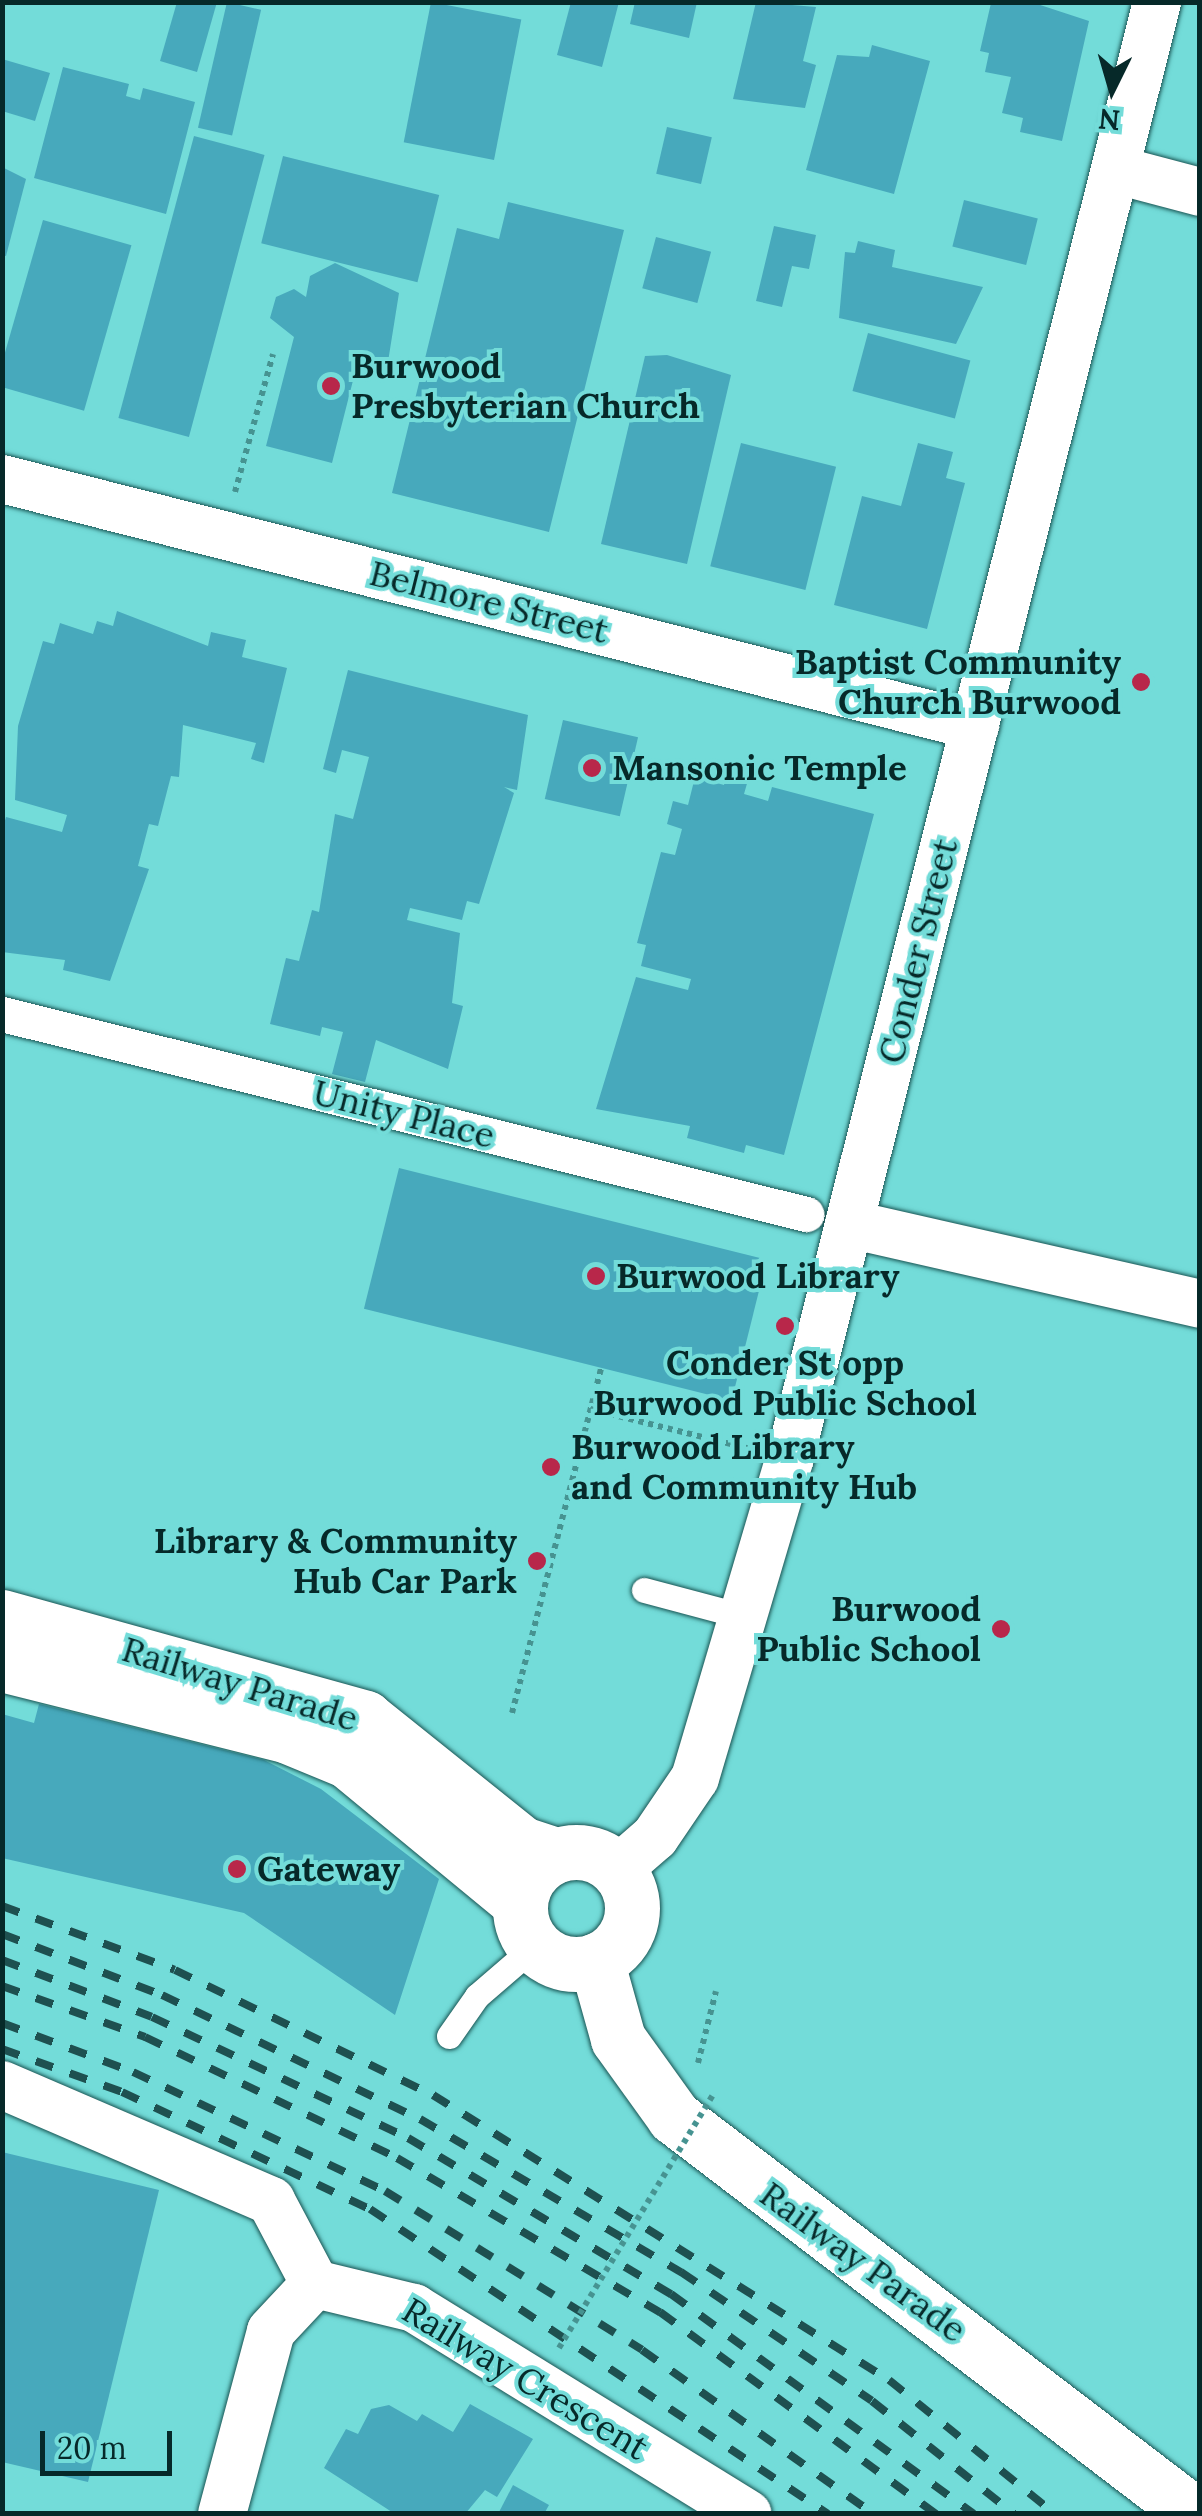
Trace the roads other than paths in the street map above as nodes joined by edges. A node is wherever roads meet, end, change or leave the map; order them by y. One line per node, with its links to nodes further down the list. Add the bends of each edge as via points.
1 (1157, 2): 2 (street, Conder Street)
2 (1117, 170): 3 (street); 5 (street, Conder Street)
3 (1200, 192)
4 (2, 479): 5 (street, Belmore Street)
5 (975, 726): 7 (street, Conder Street)
6 (2, 1014): 7 (street, Unity Place)
7 (828, 1219): 8 (street); 10 (street, Conder Street)
8 (1200, 1304)
9 (644, 1590): 10 (lane)
10 (742, 1616): 14 (street, Conder Street, via 695,1778 656,1837)
11 (2, 1618): 13 (main road, Railway Parade, via 365,1718 522,1844)
12 (2, 1664): 15 (main road, Railway Parade, via 288,1736 348,1761)
13 (556, 1855): 14 (main road, via 578,1852); 15 (main road, via 531,1874)
14 (617, 1870): 16 (main road, via 631,1921)
15 (527, 1924): 16 (main road, via 558,1962); 17 (lane)
16 (596, 1960): 22 (main road, Railway Parade, via 618,2039 674,2117)
17 (448, 2036)
18 (2, 2085): 19 (street, via 271,2201)
19 (315, 2284): 20 (street, Railway Crescent, via 414,2308); 21 (street, via 271,2331)
20 (745, 2513)
21 (222, 2514)
22 (1194, 2514)

